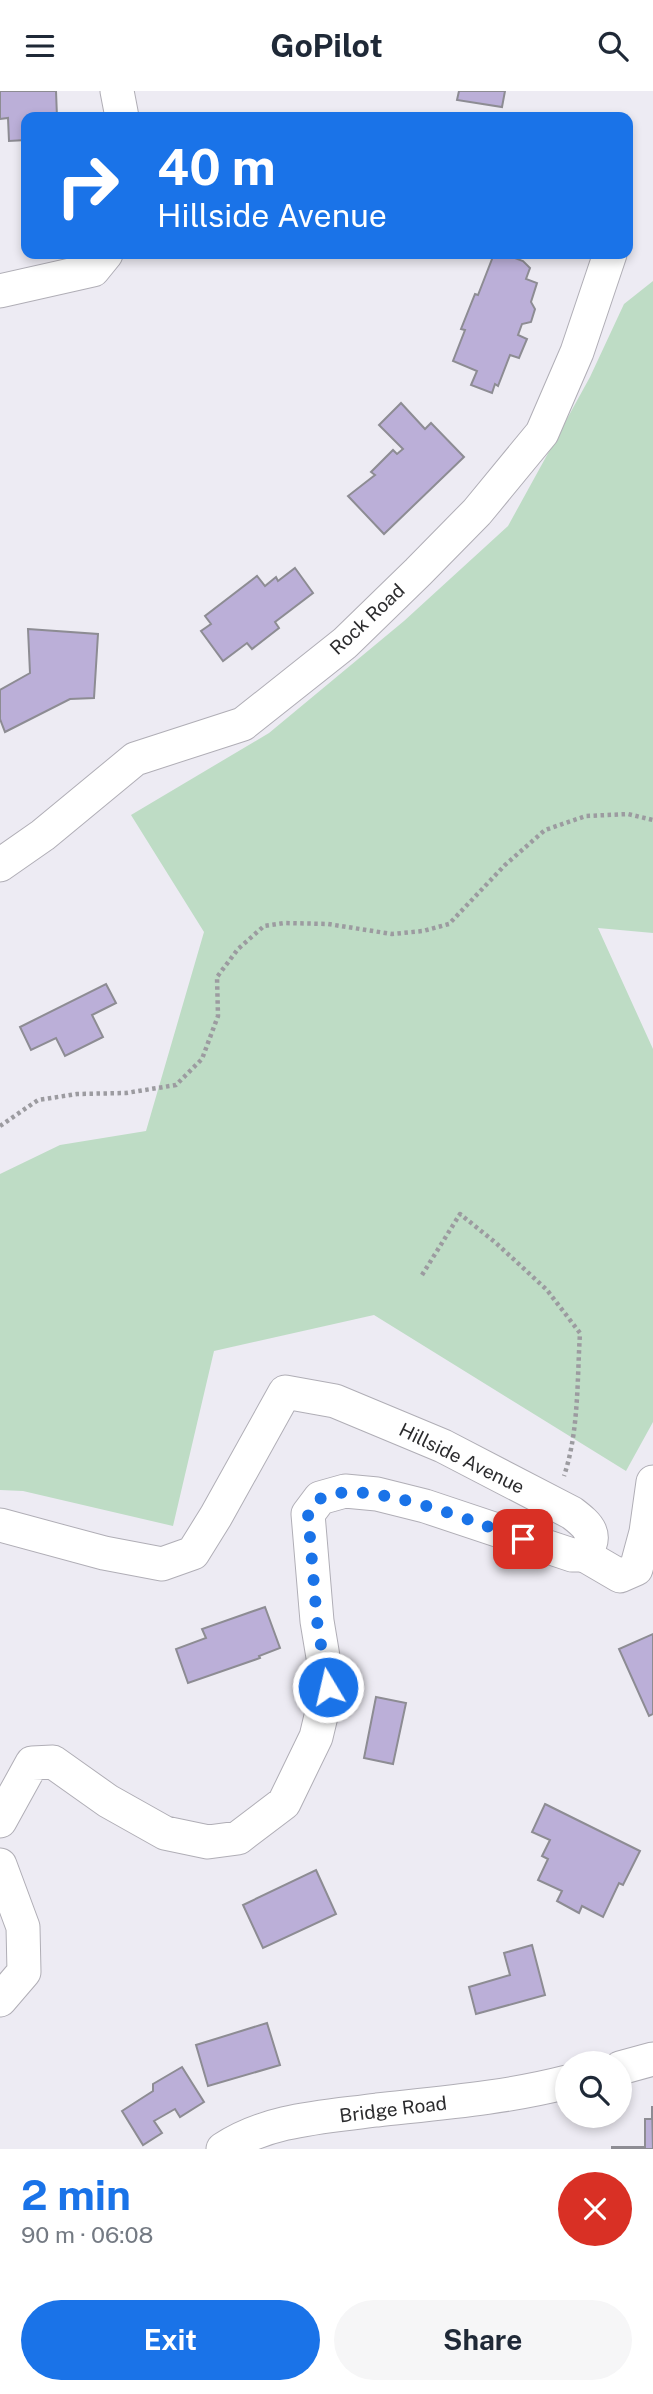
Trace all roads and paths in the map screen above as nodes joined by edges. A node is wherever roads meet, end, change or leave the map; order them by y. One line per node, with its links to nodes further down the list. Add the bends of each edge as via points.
1 (117, 91): 2 (street)
2 (121, 112)
3 (102, 259): 5 (street, via 93,270)
4 (608, 259): 7 (street, Rock Road, via 577,352 542,433 477,512 418,572 345,643 243,724 135,759)
5 (0, 291)
6 (653, 820): 8 (path, via 628,814 586,816 545,830 449,924 392,934 328,924 264,926 238,949 217,977 218,1016 202,1059 176,1085 38,1100)
7 (0, 865)
8 (0, 1126)
9 (422, 1275): 11 (path, via 460,1214 547,1290 580,1333 569,1462)
10 (653, 1482): 13 (street, via 636,1569 620,1576)
11 (554, 1504): 12 (street, Hillside Avenue, via 443,1445 335,1402 285,1392 192,1553 162,1564); 13 (street, Hillside Avenue, via 586,1524 591,1545)
12 (0, 1525)
13 (584, 1555): 14 (street, via 377,1494 345,1491 320,1498 308,1514 328,1687 316,1737 284,1803 238,1838 208,1842 165,1833 53,1762 32,1763)
14 (0, 1821)
15 (0, 1865): 16 (street, via 23,1927 24,1972)
16 (0, 2000)
17 (653, 2059): 18 (street)
18 (632, 2065)
19 (555, 2085): 20 (street, Bridge Road)
20 (287, 2136): 21 (street, Bridge Road, via 234,2141)
21 (223, 2149)

